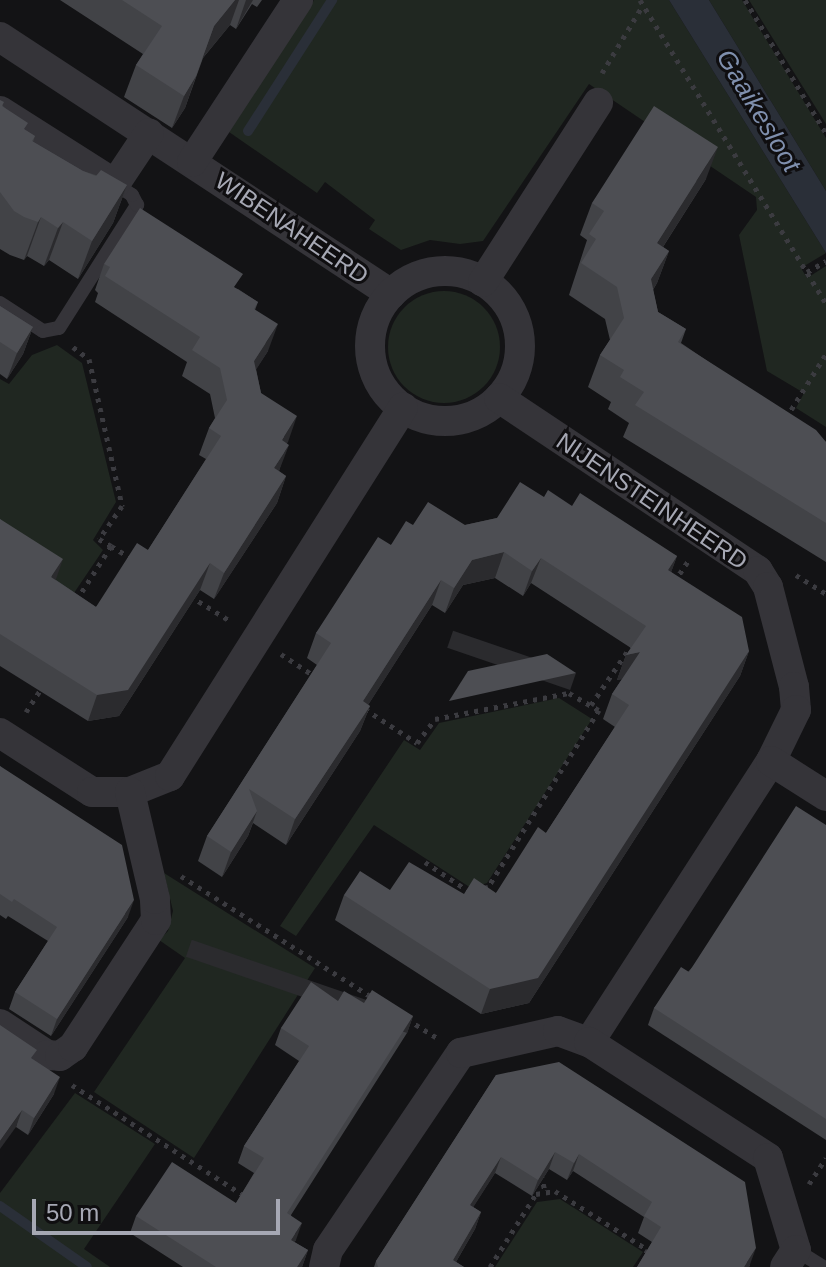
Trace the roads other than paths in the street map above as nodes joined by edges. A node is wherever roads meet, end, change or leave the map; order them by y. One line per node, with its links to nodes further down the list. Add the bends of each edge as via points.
1 (298, 0): 6 (street, WIBENAHEERD)
2 (0, 37): 5 (street, WIBENAHEERD)
3 (598, 103): 8 (street)
4 (0, 111): 7 (street)
5 (149, 133): 6 (street, WIBENAHEERD); 7 (street)
6 (192, 162): 9 (street, WIBENAHEERD)
7 (115, 184): 10 (lane, via 137,205 54,329 43,331)
8 (483, 282): 9 (street, via 435,272 403,283); 11 (street, via 507,305 519,336 516,369)
9 (391, 294): 12 (street, via 379,309 370,345 378,381)
10 (0, 303)
11 (499, 398): 12 (street, via 453,421 435,421); 14 (street, NIJENSTEINHEERD, via 758,571 768,587 796,710)
12 (403, 408): 15 (street, via 170,776)
13 (4, 736): 15 (street, via 92,792)
14 (771, 761): 16 (street); 18 (street, NIJENSTEINHEERD)
15 (130, 792): 17 (street, via 156,920 73,1047 60,1056 47,1055)
16 (826, 796)
17 (0, 1024)
18 (589, 1042): 19 (street, via 768,1158); 20 (street, via 558,1031 461,1053 328,1250)
19 (791, 1259): 21 (lane)
20 (324, 1267)
21 (823, 1267)

